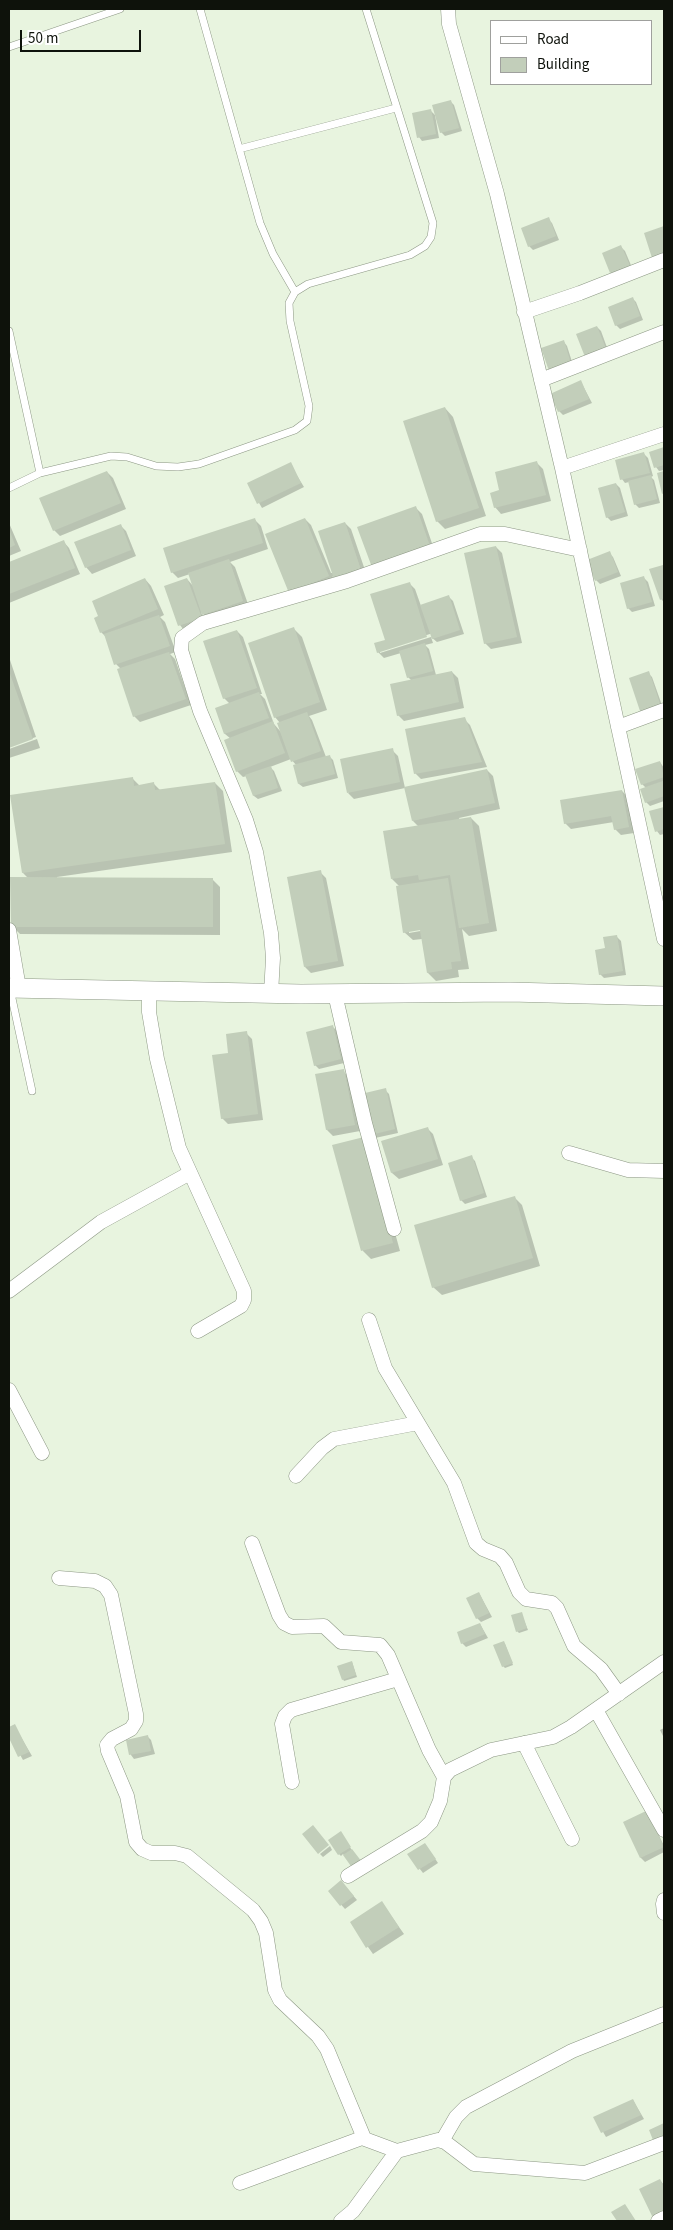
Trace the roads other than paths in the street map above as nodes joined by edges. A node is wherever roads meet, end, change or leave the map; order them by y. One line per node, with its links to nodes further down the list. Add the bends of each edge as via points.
1 (120, 9): 5 (lane)
2 (200, 9): 7 (lane)
3 (366, 9): 6 (lane)
4 (448, 9): 10 (street, via 449,24 497,194)
5 (9, 47)
6 (396, 108): 7 (lane); 9 (lane, via 433,223 431,237 425,246 410,255 308,284)
7 (239, 149): 9 (lane, via 260,223)
8 (664, 260): 10 (street)
9 (295, 292): 16 (lane, via 289,303 290,321 309,406 307,421 295,430 199,464 178,468 111,456)
10 (524, 312): 13 (street)
11 (9, 332): 16 (lane)
12 (664, 332): 13 (street)
13 (540, 380): 15 (street)
14 (664, 434): 15 (street)
15 (562, 468): 18 (street)
16 (40, 472): 17 (lane)
17 (9, 488)
18 (580, 550): 20 (street); 25 (street, via 505,534 480,534 347,581 203,623 182,638 181,650 200,711 246,820 256,852 271,933)
19 (664, 710): 20 (street)
20 (618, 727): 22 (street)
21 (9, 930): 23 (street)
22 (664, 939)
23 (13, 988): 24 (main road); 28 (lane)
24 (149, 990): 25 (main road); 31 (street, via 157,1059 174,1133)
25 (271, 994): 26 (main road)
26 (335, 994): 27 (main road, via 510,992); 32 (street)
27 (664, 996)
28 (32, 1091)
29 (569, 1152): 30 (street, via 621,1169)
30 (664, 1171)
31 (190, 1173): 33 (street, via 101,1222); 35 (street, via 244,1291 241,1306)
32 (394, 1229)
33 (9, 1291)
34 (369, 1320): 37 (street, via 385,1368)
35 (198, 1331)
36 (9, 1390): 38 (street)
37 (418, 1423): 39 (street, via 334,1439); 44 (street, via 454,1483 476,1543 500,1556 526,1598 552,1603 574,1646 601,1669)
38 (42, 1453)
39 (296, 1476)
40 (252, 1543): 43 (street, via 284,1623 324,1626 341,1642 380,1645)
41 (58, 1578): 55 (street, via 95,1581 111,1595 136,1721 107,1745 127,1796 136,1842 151,1852 187,1856 253,1910 266,1933 274,1990 327,2049)
42 (664, 1662): 44 (street)
43 (398, 1679): 47 (street); 48 (street, via 291,1710 282,1724)
44 (619, 1694): 45 (street)
45 (596, 1710): 46 (street, via 553,1737); 49 (street)
46 (524, 1743): 47 (street, via 491,1750 450,1770); 50 (street)
47 (444, 1777): 51 (street, via 440,1801 431,1822)
48 (292, 1782)
49 (664, 1830)
50 (572, 1839)
51 (348, 1876)
52 (664, 1900): 53 (street)
53 (664, 1913)
54 (664, 2014): 56 (street, via 572,2051 466,2107 456,2116)
55 (364, 2138): 58 (street); 59 (street)
56 (442, 2141): 57 (street, via 474,2164 585,2173); 58 (street)
57 (664, 2143)
58 (397, 2151): 61 (street)
59 (240, 2183)
60 (664, 2218): 62 (street)
61 (341, 2221)
62 (658, 2221)

